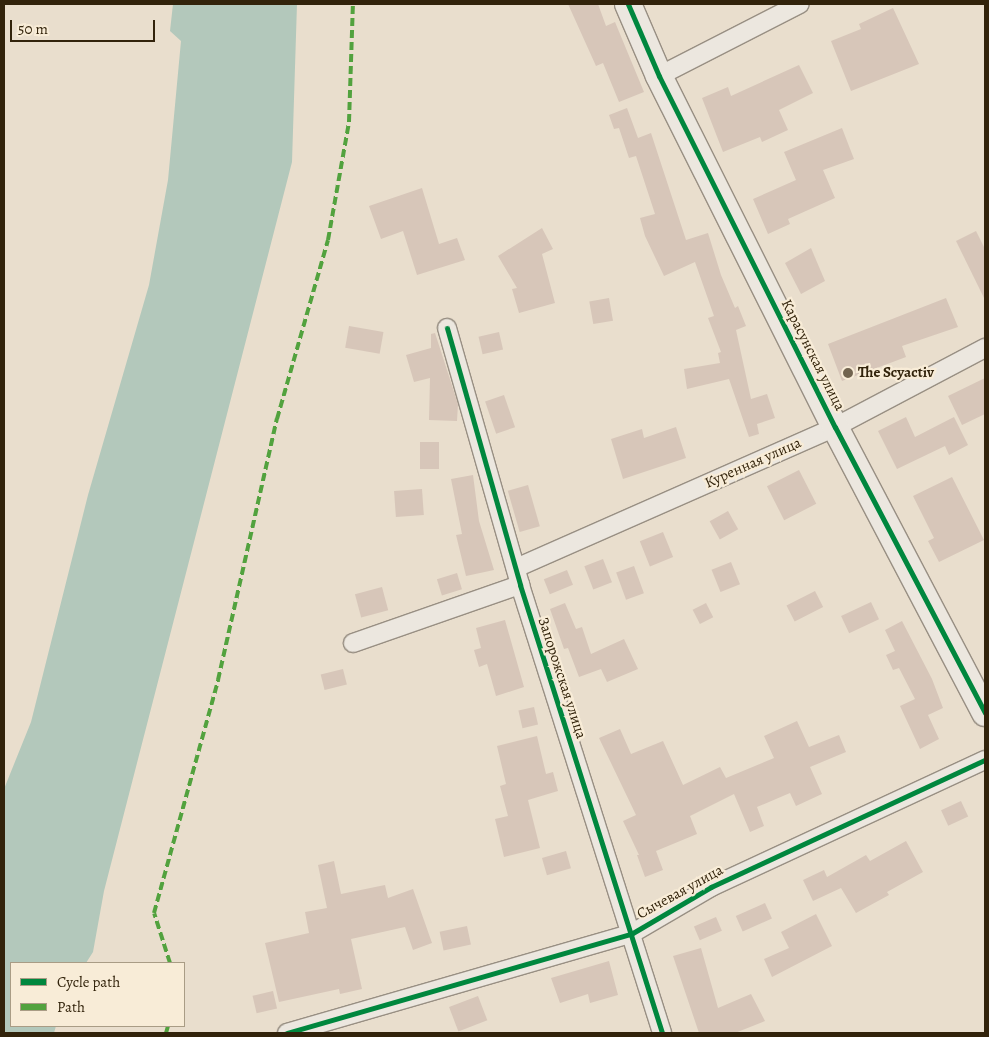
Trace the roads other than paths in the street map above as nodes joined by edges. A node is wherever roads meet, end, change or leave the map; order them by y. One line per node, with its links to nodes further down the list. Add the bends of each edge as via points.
1 (628, 4): 3 (street, Карасунская улица)
2 (800, 4): 3 (street)
3 (659, 76): 6 (street, Карасунская улица)
4 (447, 328): 7 (street, Запорожская улица)
5 (985, 348): 6 (street, Куренная улица)
6 (835, 427): 7 (street, Куренная улица); 10 (street, Карасунская улица)
7 (516, 568): 8 (street, Запорожская улица)
8 (520, 586): 9 (street); 12 (street, Запорожская улица)
9 (353, 643)
10 (985, 713)
11 (985, 760): 12 (street, Сычевая улица, via 711,886)
12 (631, 934): 13 (street, Сычевая улица); 14 (street, Запорожская улица)
13 (287, 1033)
14 (662, 1033)

